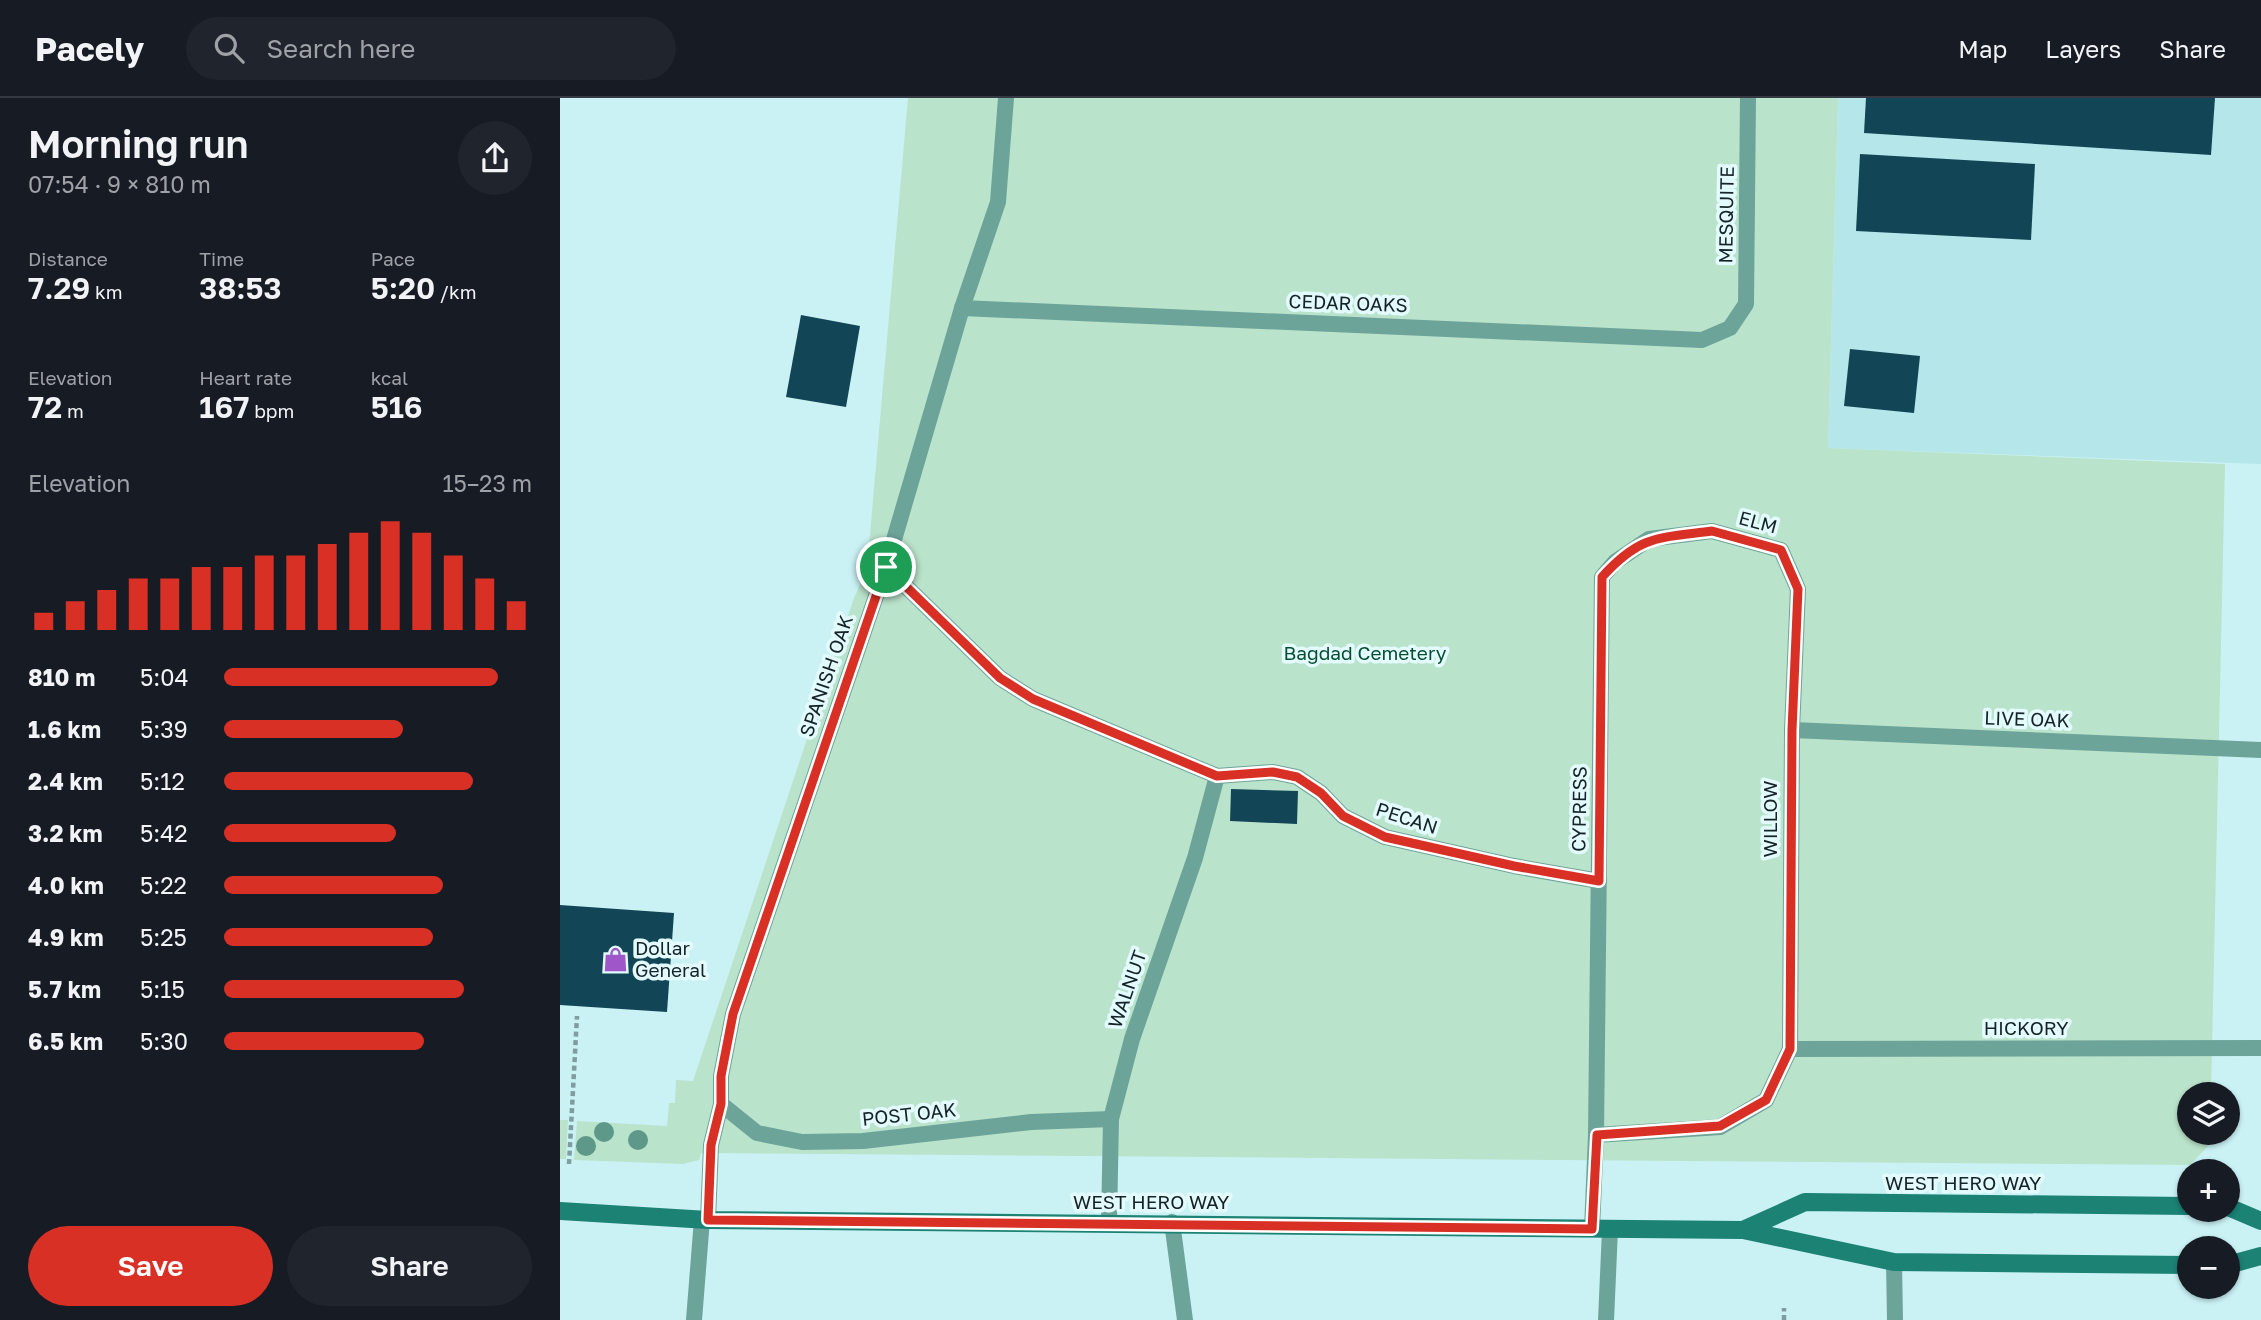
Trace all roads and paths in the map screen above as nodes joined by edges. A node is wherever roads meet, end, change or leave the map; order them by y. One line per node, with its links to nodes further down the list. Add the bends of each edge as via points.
1 (1006, 98): 3 (lane, SPANISH OAK, via 998,202)
2 (1748, 98): 4 (lane, MESQUITE, via 1746,304)
3 (962, 308): 4 (lane, CEDAR OAKS, via 1702,340); 5 (lane, SPANISH OAK)
4 (1730, 328)
5 (886, 567): 10 (lane, via 1011,685 1033,699); 15 (lane, SPANISH OAK, via 733,1014 721,1076)
6 (1798, 589): 7 (lane, ELM, via 1781,550 1712,531 1649,539 1615,562 1602,577); 8 (lane, WILLOW)
7 (1602, 609): 11 (lane, CYPRESS)
8 (1792, 730): 9 (lane, LIVE OAK); 14 (lane, WILLOW)
9 (2261, 750)
10 (1217, 776): 11 (lane, PECAN, via 1273,772 1297,777 1343,816 1385,837); 16 (lane, WALNUT, via 1195,858 1132,1039)
11 (1599, 881): 17 (lane, CYPRESS)
12 (577, 1016): 18 (path)
13 (2261, 1048): 14 (lane, HICKORY)
14 (1790, 1049): 17 (lane, via 1766,1100 1720,1126)
15 (721, 1104): 16 (lane, POST OAK, via 757,1133 802,1142 863,1141 1031,1122); 22 (lane, SPANISH OAK, via 711,1145)
16 (1111, 1119): 25 (lane, WALNUT)
17 (1597, 1135): 26 (lane, CYPRESS)
18 (569, 1164)
19 (2177, 1206): 27 (main road, WEST HERO WAY, via 1805,1202)
20 (560, 1211): 22 (main road, WEST HERO WAY)
21 (2240, 1212): 23 (main road)
22 (705, 1219): 25 (main road, WEST HERO WAY); 33 (lane, SPANISH OAK)
23 (2261, 1221)
24 (1172, 1222): 25 (main road, WEST HERO WAY); 26 (main road, WEST HERO WAY); 34 (lane)
25 (1109, 1223)
26 (1601, 1229): 27 (main road, WEST HERO WAY); 35 (lane, CYPRESS)
27 (1743, 1230): 29 (main road, WEST HERO WAY)
28 (2261, 1256): 30 (main road)
29 (1895, 1262): 31 (main road, WEST HERO WAY); 37 (lane)
30 (2240, 1262)
31 (2177, 1265)
32 (1784, 1308): 36 (path)
33 (694, 1320)
34 (1185, 1320)
35 (1606, 1320)
36 (1784, 1320)
37 (1895, 1320)

